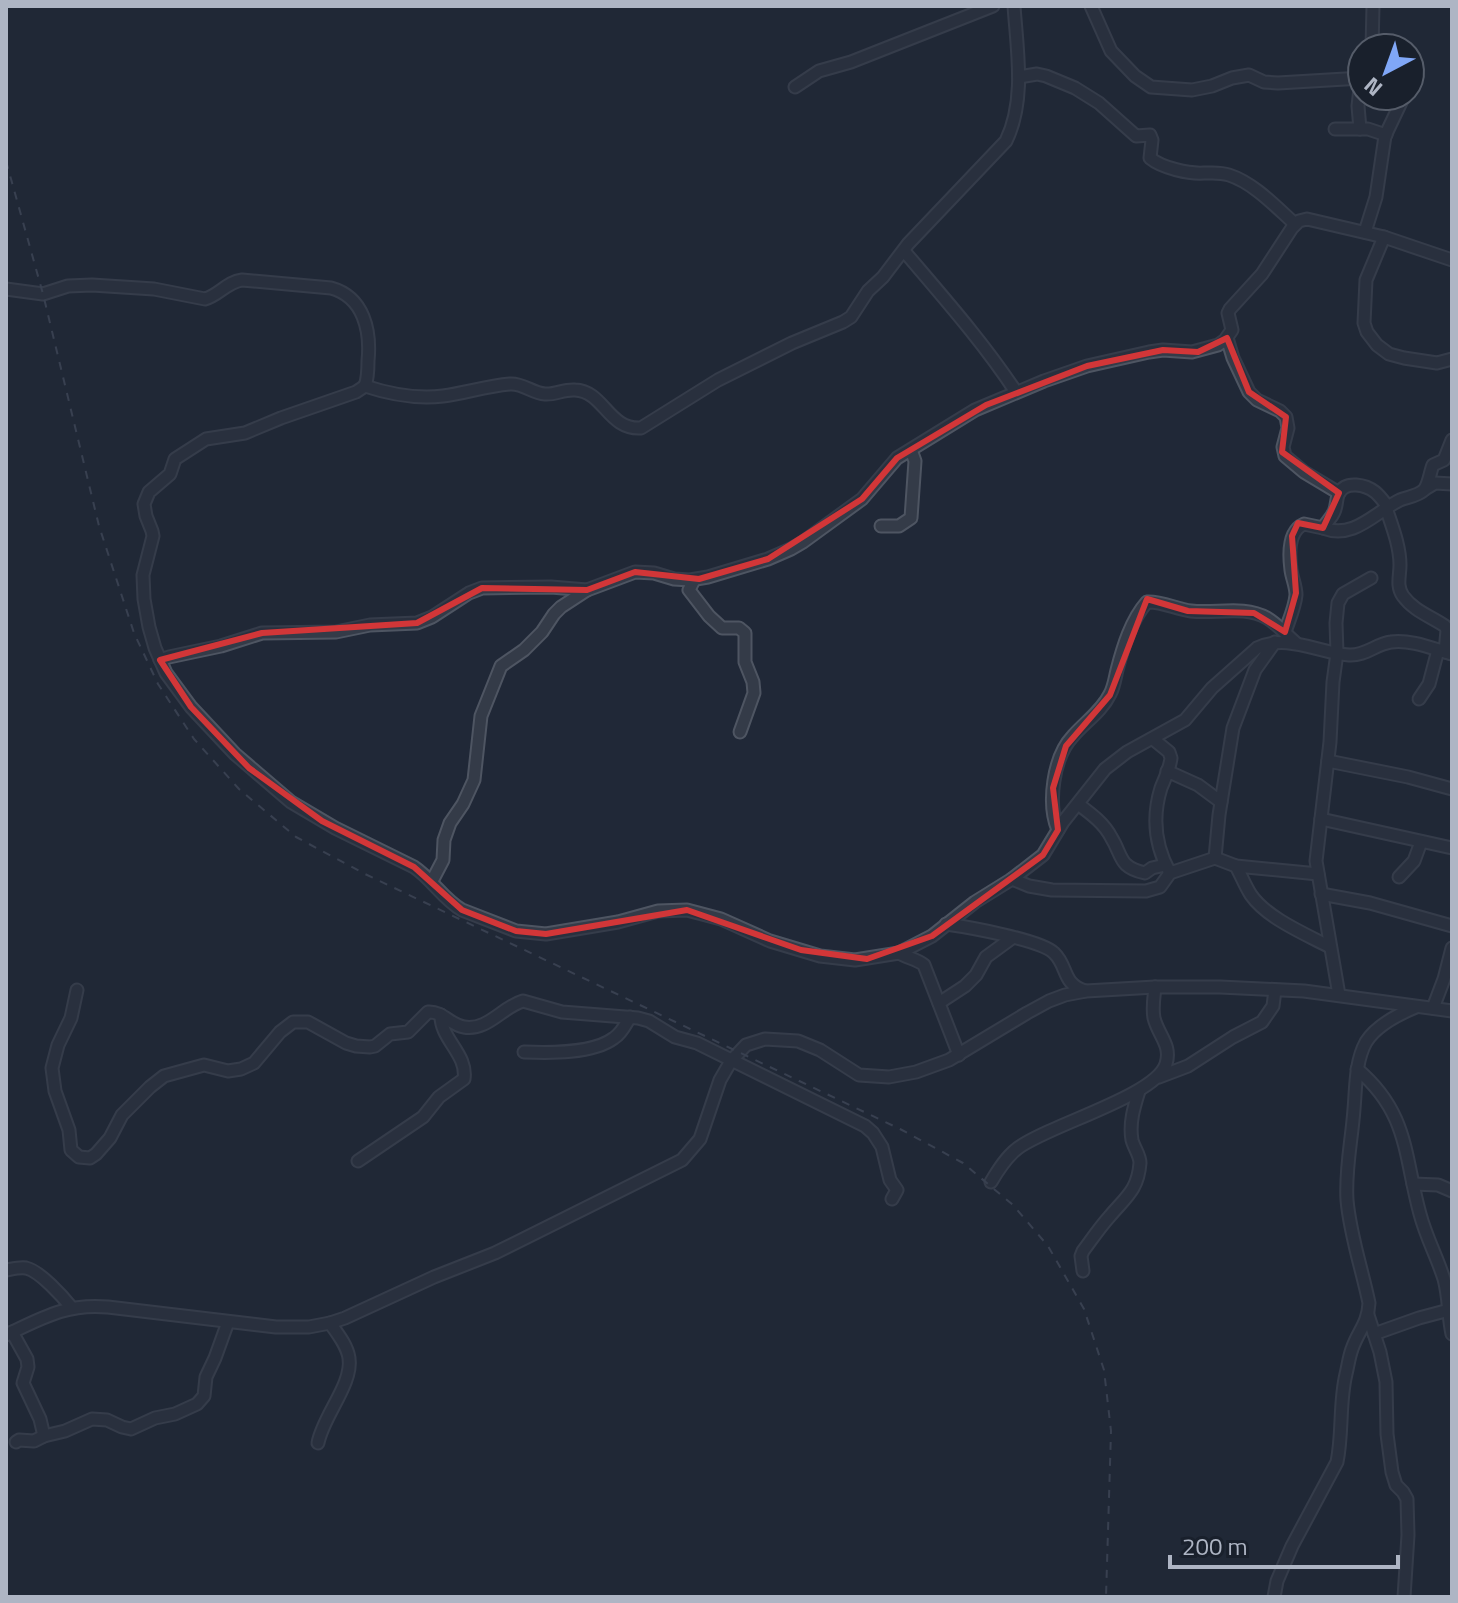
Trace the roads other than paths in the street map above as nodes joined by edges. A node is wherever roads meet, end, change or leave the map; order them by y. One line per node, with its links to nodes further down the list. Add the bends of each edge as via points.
1 (993, 6): 8 (street, via 819,71)
2 (1014, 6): 6 (street)
3 (1091, 6): 7 (street, via 1111,51 1151,87 1192,90 1249,75 1278,83)
4 (1373, 6): 5 (street)
5 (1372, 32)
6 (1019, 77): 14 (street, via 1037,74 1075,88 1136,136 1150,135 1150,158 1157,163 1239,178); 17 (street, via 1006,141)
7 (1346, 79)
8 (795, 87)
9 (1359, 112): 12 (street)
10 (1397, 112): 13 (street)
11 (1335, 129): 12 (street)
12 (1360, 129): 13 (street)
13 (1386, 135): 15 (street)
14 (1295, 224): 15 (street, via 1312,219); 20 (street, via 1262,274 1230,309 1232,330)
15 (1365, 232): 16 (street)
16 (1384, 237): 18 (street); 22 (street, via 1366,280 1367,332 1389,354)
17 (904, 251): 24 (street, via 843,322 718,380 641,428 623,425 589,394 574,390 542,394 509,384 420,397); 25 (street)
18 (1452, 260)
19 (6, 289): 24 (street, via 43,294 92,285 205,299 242,280 337,289 365,320)
20 (1227, 338): 25 (street, via 1198,352 1163,350 1075,369); 30 (street, via 1247,389 1286,417 1285,456)
21 (1452, 359): 22 (street)
22 (1437, 363): 23 (street)
23 (1452, 368)
24 (365, 386): 42 (street, via 245,433 206,439 175,459 168,477 149,492 144,510 153,536 143,588)
25 (1016, 392): 27 (street, via 975,410)
26 (1452, 440): 29 (street, via 1444,460 1432,468)
27 (911, 450): 32 (street, via 911,518 899,526); 35 (street, via 892,463 862,499 791,549)
28 (1452, 484): 29 (street, via 1435,483)
29 (1425, 489): 31 (street)
30 (1339, 493): 31 (street, via 1349,485 1364,487); 33 (street)
31 (1387, 507): 33 (street, via 1357,526); 40 (street, via 1400,563 1400,590 1410,605 1445,626)
32 (881, 526)
33 (1323, 528): 37 (street, via 1304,524 1292,536 1296,593)
34 (1371, 578): 41 (street, via 1339,600)
35 (694, 580): 36 (street, via 635,572); 44 (street, via 689,590 709,616 722,628 745,633 745,662 754,693)
36 (587, 590): 42 (street, via 482,588 417,623 262,633); 61 (street, via 561,607 539,636 501,666 481,716 476,774 450,823 443,860)
37 (1285, 632): 39 (street); 52 (street, via 1254,613 1199,612 1147,602 1127,640 1110,695 1066,746 1053,788)
38 (1275, 642): 39 (street); 45 (street, via 1246,656 1185,720); 49 (street, via 1255,670 1236,720)
39 (1297, 644): 41 (street)
40 (1445, 652): 41 (street, via 1390,642 1359,654); 43 (street)
41 (1337, 653): 46 (street)
42 (160, 660): 61 (street, via 181,695 249,768 291,802)
43 (1419, 699)
44 (740, 732)
45 (1153, 739): 47 (street, via 1169,752); 50 (street, via 1115,761)
46 (1328, 761): 48 (street); 51 (street)
47 (1167, 771): 49 (street); 57 (street, via 1154,822)
48 (1452, 789)
49 (1221, 802): 55 (street)
50 (1078, 804): 52 (street); 57 (street, via 1108,831 1128,867 1145,873)
51 (1321, 819): 53 (street); 58 (street)
52 (1058, 830): 60 (street, via 1043,855)
53 (1421, 842): 54 (street); 59 (street, via 1414,861)
54 (1452, 848)
55 (1215, 858): 56 (street); 57 (street)
56 (1236, 866): 58 (street); 66 (street, via 1251,896 1266,910)
57 (1168, 869): 60 (street, via 1157,889 1133,892 1052,890)
58 (1318, 874): 62 (street)
59 (1399, 877)
60 (1012, 879): 63 (street)
61 (432, 881): 68 (street, via 462,910 522,932 554,933 677,909 710,915 820,956 855,960)
62 (1321, 894): 64 (street); 66 (street)
63 (946, 924): 65 (street); 68 (street)
64 (1452, 926)
65 (1012, 938): 72 (street, via 1043,945 1054,953 1073,986); 74 (street, via 986,957 965,986)
66 (1330, 947): 73 (street)
67 (1452, 948): 76 (street)
68 (899, 953): 74 (street, via 924,965)
69 (1155, 987): 71 (street); 72 (street); 86 (street, via 1154,1019 1168,1049)
70 (77, 990): 78 (street, via 52,1075 71,1150 86,1158 96,1154 122,1115 164,1076 204,1065 241,1069 254,1063 293,1022 308,1022 346,1043 370,1047 390,1034 408,1032 428,1012)
71 (1275, 990): 73 (street); 86 (street, via 1273,1006 1262,1022)
72 (1086, 991): 83 (street, via 1049,1001)
73 (1339, 995): 75 (street)
74 (939, 1003): 83 (street)
75 (1416, 1007): 76 (street); 85 (street, via 1367,1040)
76 (1433, 1008): 77 (street)
77 (1452, 1011)
78 (441, 1015): 80 (street); 81 (street)
79 (630, 1017): 80 (street, via 562,1012 523,1001 490,1022); 82 (street, via 617,1037 606,1043); 84 (street)
80 (463, 1027): 81 (street)
81 (451, 1044): 88 (street, via 465,1068 464,1079 423,1117)
82 (524, 1052)
83 (959, 1055): 84 (street, via 916,1072 871,1077 809,1044 777,1039 751,1042)
84 (731, 1061): 92 (street, via 869,1128 882,1147 896,1188); 99 (street, via 700,1139 673,1166 495,1253)
85 (1357, 1069): 90 (street, via 1398,1120); 97 (street, via 1347,1202)
86 (1159, 1077): 87 (street)
87 (1139, 1090): 89 (street, via 1019,1147); 94 (street, via 1132,1115 1133,1143 1140,1159 1135,1186 1083,1251)
88 (358, 1161)
89 (991, 1182)
90 (1413, 1184): 91 (street); 95 (street)
91 (1452, 1191)
92 (892, 1199)
93 (6, 1270): 96 (street, via 31,1269)
94 (1083, 1271)
95 (1450, 1298): 101 (street, via 1419,1318); 102 (street)
96 (72, 1308): 98 (street, via 108,1307); 100 (street)
97 (1368, 1315): 101 (street); 106 (street, via 1345,1377 1337,1462 1292,1546)
98 (228, 1322): 99 (street, via 298,1328); 103 (street, via 197,1404 131,1429 92,1419)
99 (330, 1323): 105 (street, via 345,1346 348,1369)
100 (9, 1334): 103 (street, via 27,1359 23,1383)
101 (1374, 1334): 107 (street, via 1386,1382 1392,1472 1406,1495 1408,1511)
102 (1452, 1334)
103 (44, 1436): 104 (street)
104 (16, 1442)
105 (318, 1443)
106 (1274, 1597)
107 (1404, 1597)

